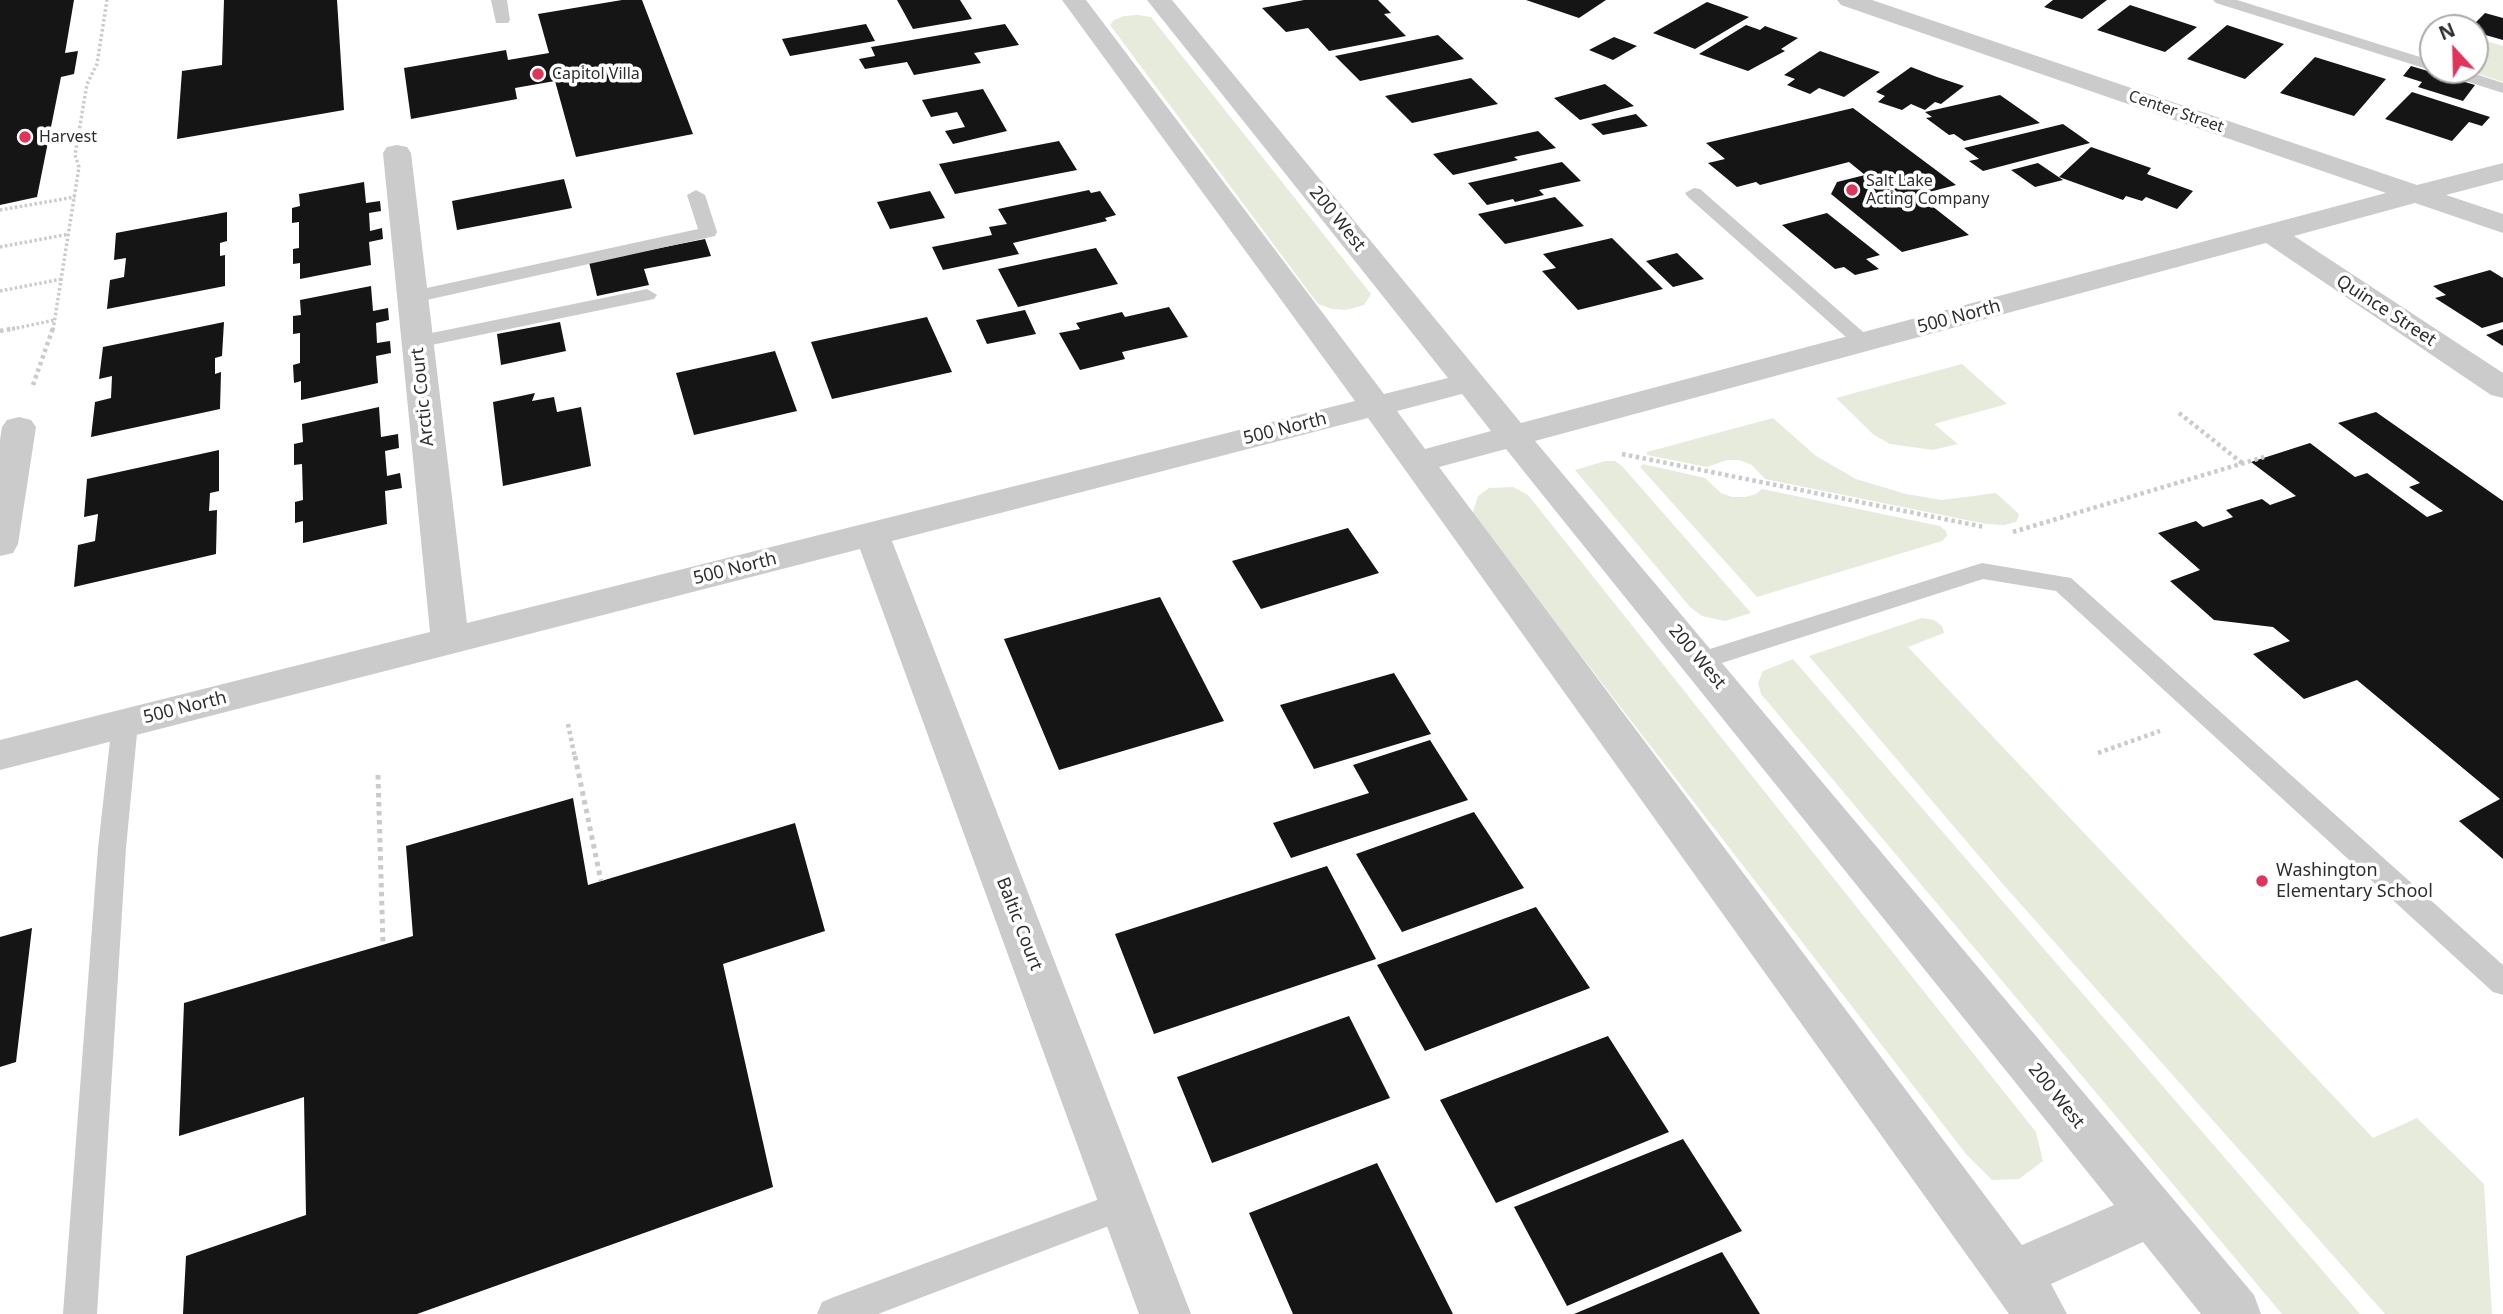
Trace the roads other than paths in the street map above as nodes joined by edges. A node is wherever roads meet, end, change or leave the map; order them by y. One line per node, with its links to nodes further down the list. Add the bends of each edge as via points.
1 (499, 0): 6 (lane)
2 (1159, 0): 19 (street, 200 West)
3 (1849, 0): 12 (street, Center Street)
4 (2221, 0): 7 (lane)
5 (1085, 3): 21 (street)
6 (502, 20)
7 (2419, 62)
8 (397, 153): 16 (street, Arctic Court)
9 (2503, 172): 12 (street, 500 North)
10 (1693, 193): 18 (lane)
11 (695, 195): 16 (lane, via 708,232)
12 (2417, 195): 13 (street, Center Street); 14 (street, 500 North)
13 (2503, 224)
14 (2270, 233): 18 (street, 500 North); 20 (street, Quince Street)
15 (647, 295): 17 (lane)
16 (413, 297): 17 (street, Arctic Court)
17 (417, 342): 27 (street, Arctic Court)
18 (1863, 342): 23 (street, 500 North)
19 (1470, 383): 21 (street, 500 North); 23 (street, 200 West)
20 (2503, 388)
21 (1376, 407): 24 (street); 25 (street, 500 North)
22 (19, 427): 26 (street)
23 (1513, 435): 24 (street, 500 North); 28 (street, 200 West)
24 (1416, 462): 34 (street)
25 (872, 534): 27 (street, 500 North); 32 (street, Baltic Court)
26 (0, 544)
27 (450, 640): 29 (street, 500 North)
28 (1700, 661): 31 (lane, via 1982,571 2063,584); 33 (street, 200 West)
29 (125, 723): 30 (street, 500 North); 35 (lane)
30 (0, 755)
31 (2503, 983)
32 (1124, 1205): 36 (lane); 37 (street, Baltic Court)
33 (2152, 1213): 34 (street); 38 (street, 200 West)
34 (2027, 1295)
35 (80, 1314)
36 (834, 1314)
37 (1165, 1314)
38 (2235, 1314)

